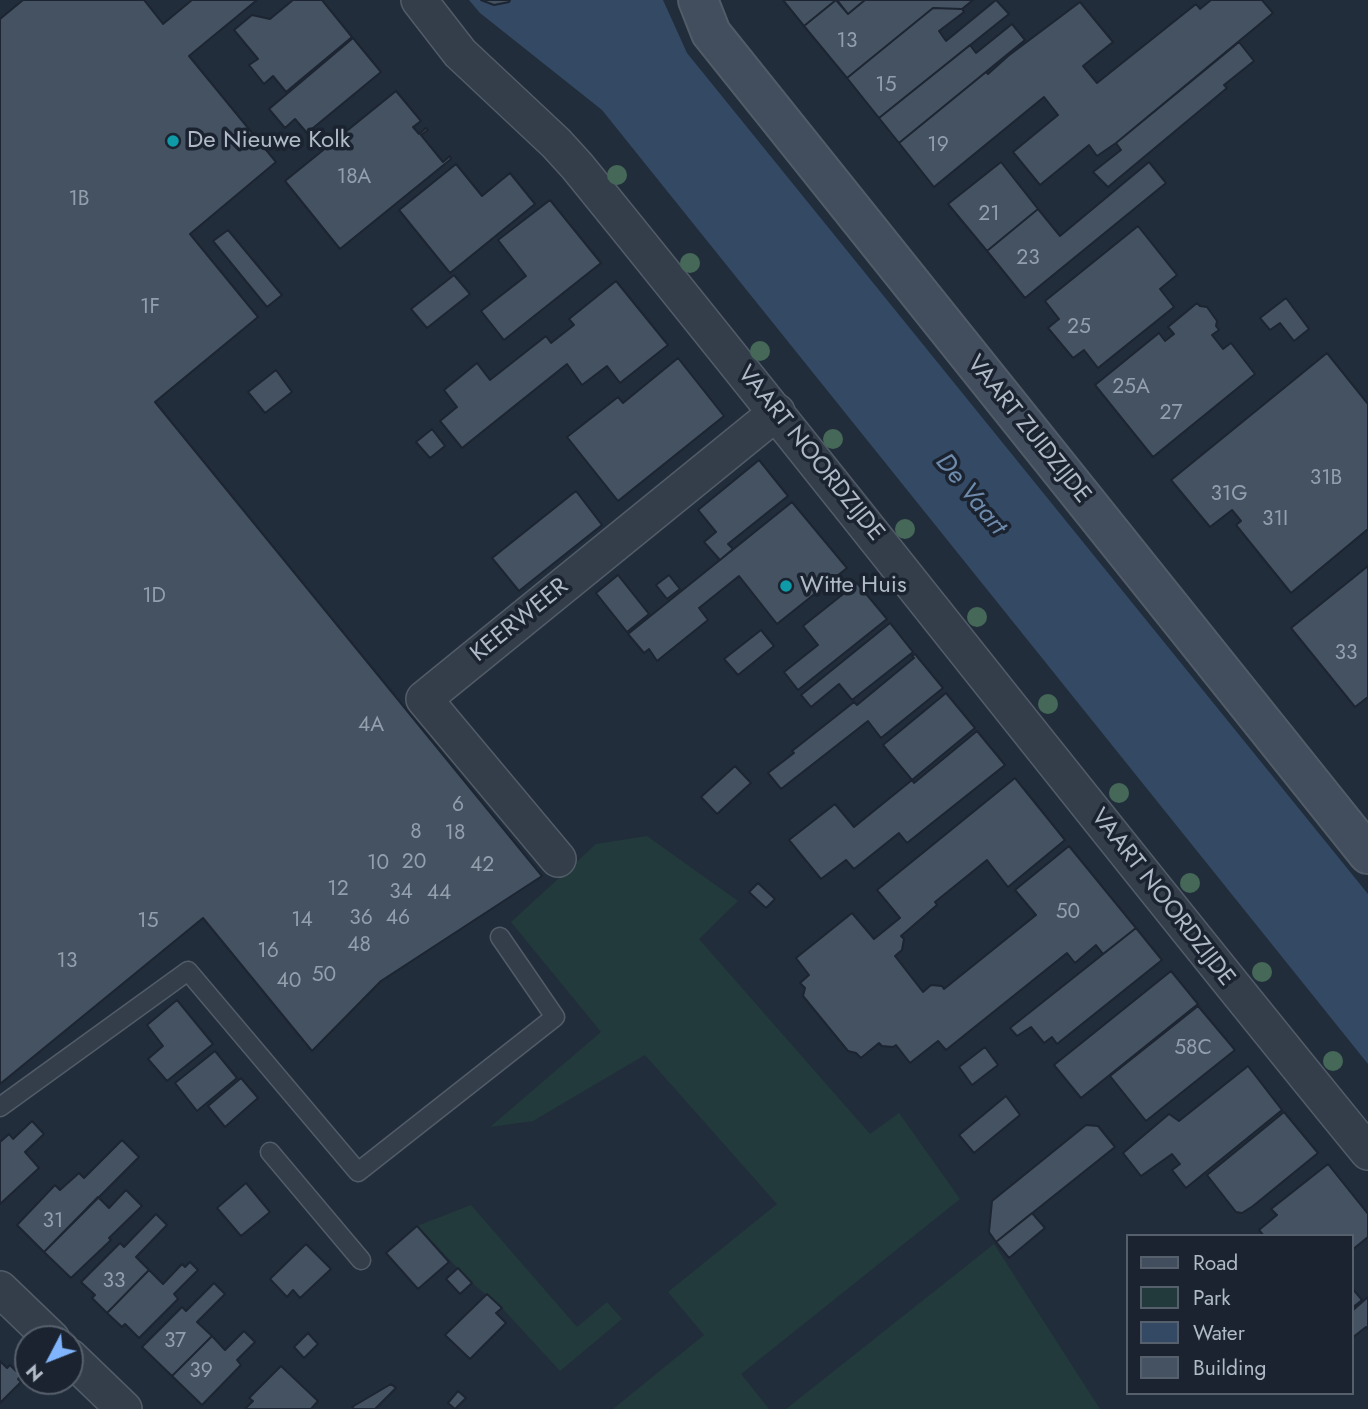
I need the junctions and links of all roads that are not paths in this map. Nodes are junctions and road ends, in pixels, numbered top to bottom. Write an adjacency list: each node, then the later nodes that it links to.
1 (419, 0): 3 (street, VAART NOORDZIJDE)
2 (698, 0): 4 (main road, VAART ZUIDZIJDE)
3 (777, 412): 5 (street, KEERWEER); 9 (street, VAART NOORDZIJDE)
4 (1368, 854)
5 (558, 859)
6 (500, 937): 7 (lane)
7 (0, 1107)
8 (270, 1152): 10 (lane)
9 (1368, 1152)
10 (361, 1260)
11 (0, 1289): 12 (street)
12 (37, 1325)
13 (84, 1370): 14 (street)
14 (124, 1409)

